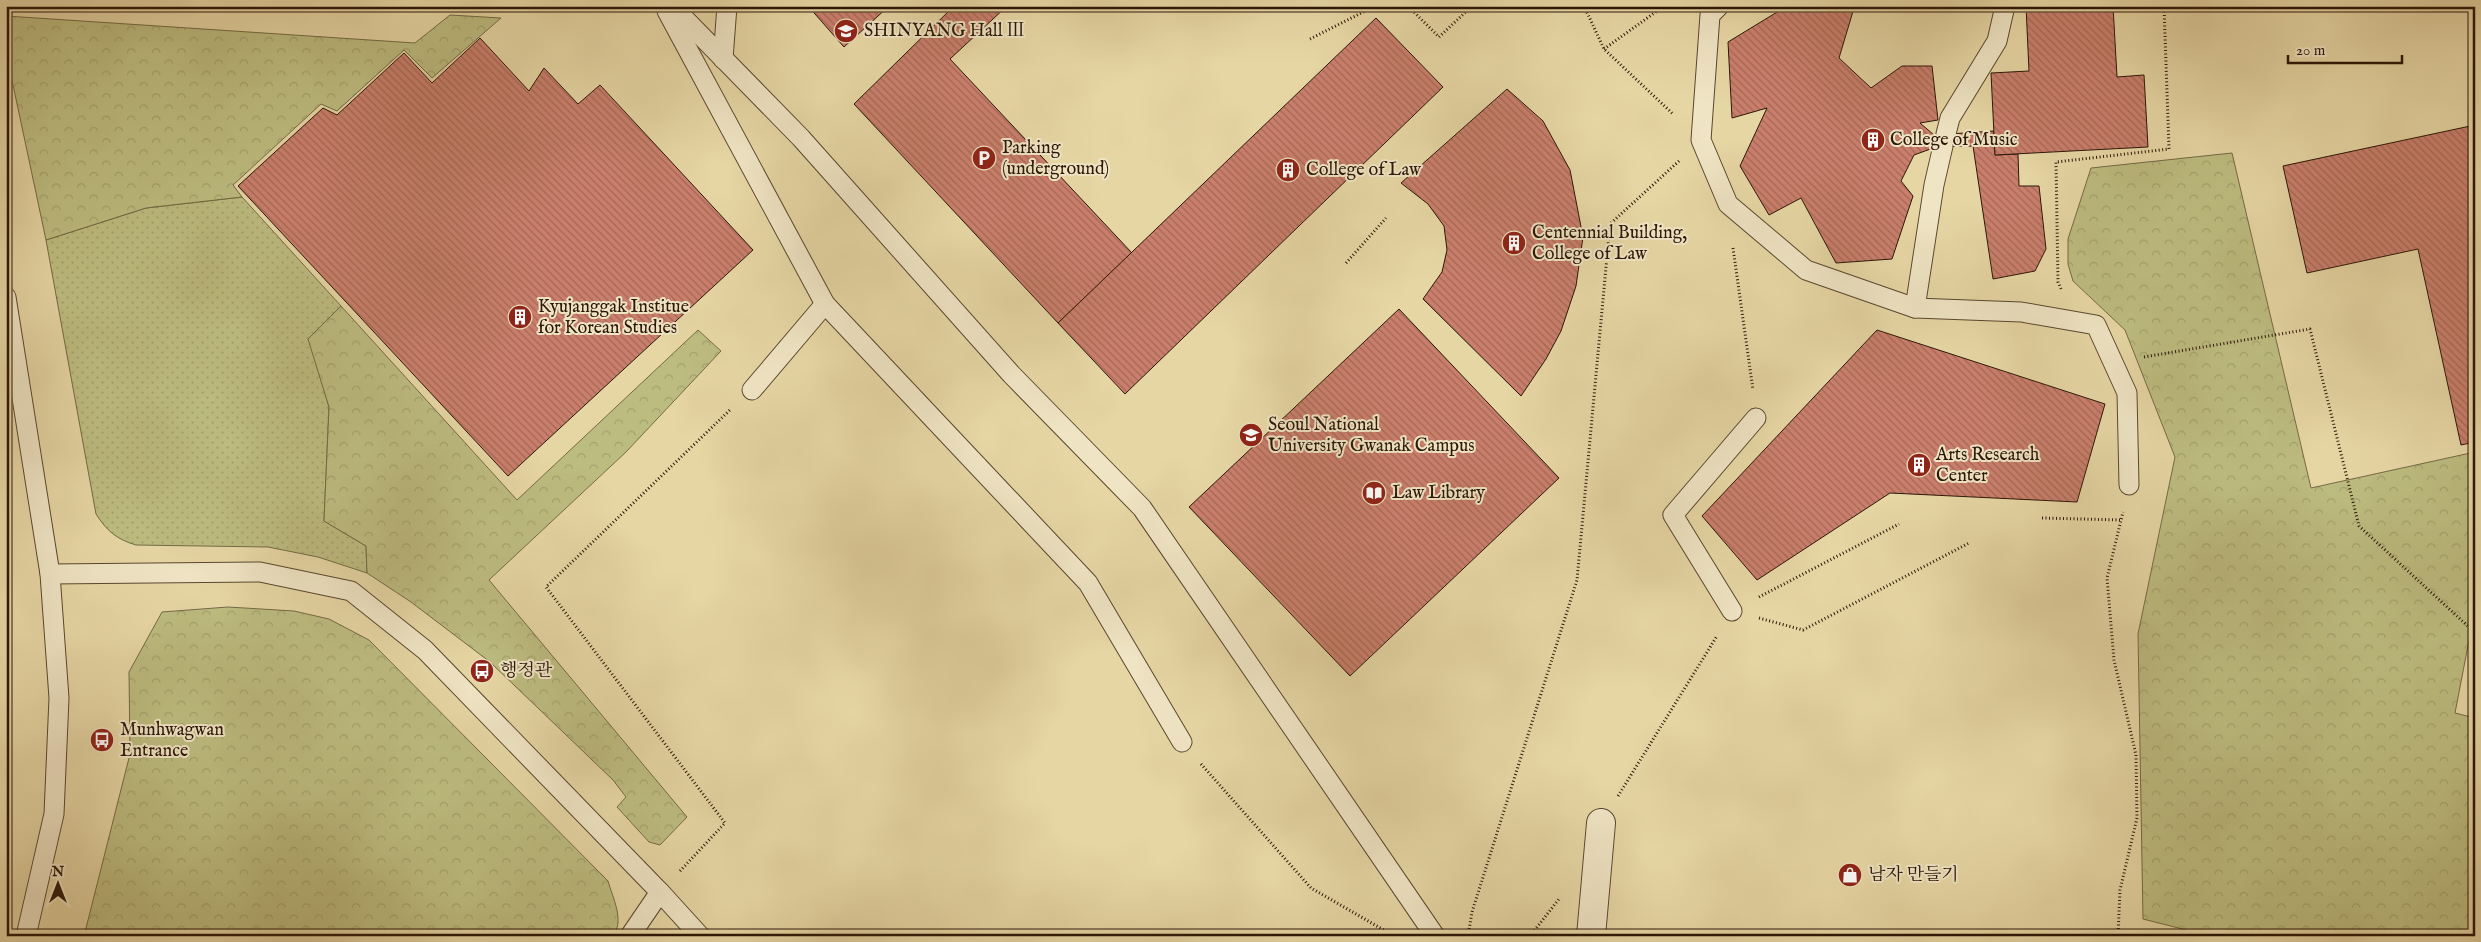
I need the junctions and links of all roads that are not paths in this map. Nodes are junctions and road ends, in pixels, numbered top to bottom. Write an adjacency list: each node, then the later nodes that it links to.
1 (665, 6): 8 (lane)
2 (672, 6): 6 (lane)
3 (727, 6): 6 (lane)
4 (1719, 6): 9 (lane)
5 (2005, 6): 9 (lane)
6 (724, 59): 21 (lane)
7 (6, 297): 13 (lane)
8 (825, 304): 10 (lane); 15 (lane)
9 (1915, 308): 12 (lane)
10 (752, 390)
11 (1756, 418): 14 (lane)
12 (2130, 485)
13 (50, 574): 17 (lane); 18 (lane)
14 (1732, 611)
15 (1182, 742)
16 (1601, 823): 22 (street)
17 (660, 892): 19 (lane); 20 (lane)
18 (26, 936)
19 (630, 936)
20 (700, 936)
21 (1435, 936)
22 (1592, 936)

